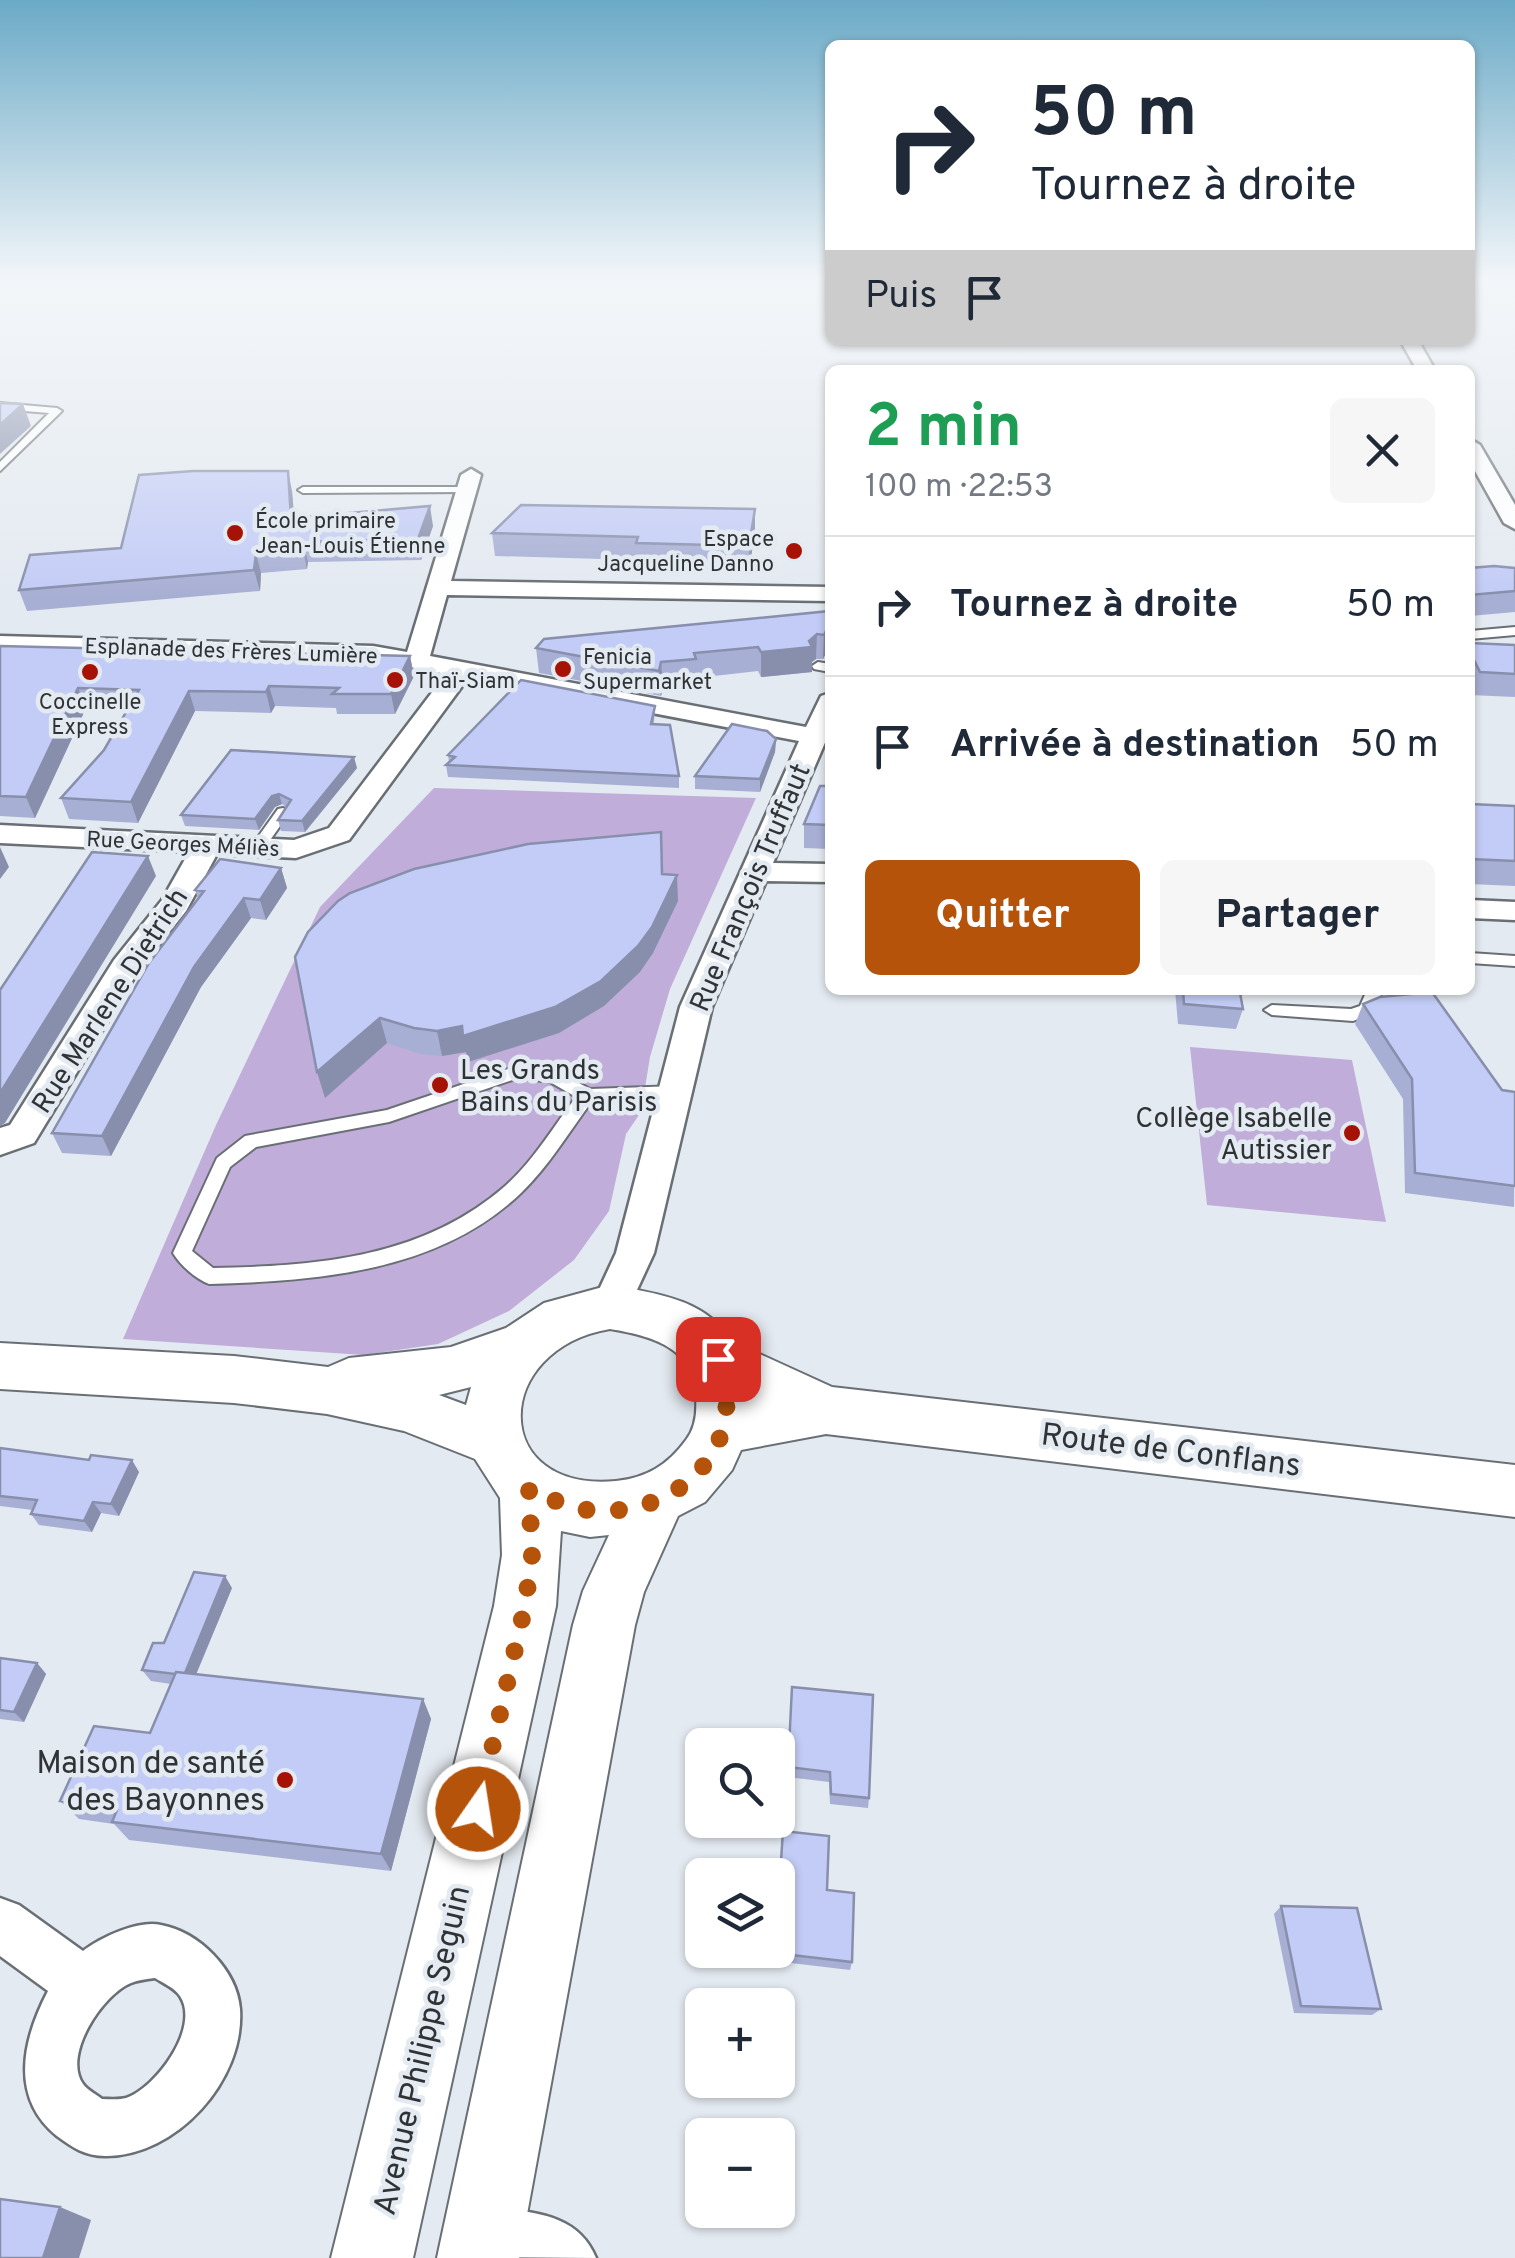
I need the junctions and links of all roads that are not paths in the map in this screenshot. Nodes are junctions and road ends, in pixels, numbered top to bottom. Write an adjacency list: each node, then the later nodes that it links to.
1 (0, 406): 3 (lane)
2 (1475, 455): 6 (street)
3 (0, 468)
4 (469, 482): 5 (lane); 7 (street)
5 (303, 490)
6 (1515, 523)
7 (435, 588): 8 (street); 12 (street)
8 (825, 594)
9 (1515, 631): 10 (lane)
10 (1475, 635)
11 (0, 643): 12 (street, Esplanade des Frères Lumière)
12 (417, 660): 13 (street, Esplanade des Frères Lumière)
13 (461, 670): 15 (street, Esplanade des Frères Lumière); 19 (street, Rue Georges Méliès)
14 (825, 710): 15 (street, Rue François Truffaut)
15 (812, 736): 20 (street, Rue François Truffaut)
16 (283, 812): 19 (lane)
17 (0, 834): 18 (street, Rue Georges Méliès)
18 (207, 846): 19 (street, Rue Georges Méliès); 30 (street, Rue Marlene Dietrich)
19 (258, 848)
20 (754, 872): 21 (street); 28 (street, Rue François Truffaut)
21 (825, 873)
22 (1475, 908): 23 (street)
23 (1515, 911)
24 (1475, 958): 25 (lane)
25 (1515, 960)
26 (1374, 995): 27 (lane)
27 (1272, 1010)
28 (677, 1092): 29 (lane); 31 (street, Rue François Truffaut)
29 (587, 1095): 29 (lane)
30 (0, 1142)
31 (632, 1309): 32 (main road); 33 (main road)
32 (523, 1344): 35 (main road); 38 (main road)
33 (718, 1359): 36 (main road, Route de Conflans); 37 (main road)
34 (0, 1366): 35 (main road)
35 (270, 1384): 38 (main road)
36 (826, 1410): 37 (main road, Route de Conflans); 39 (main road, Route de Conflans)
37 (725, 1428): 40 (main road)
38 (512, 1465): 40 (main road); 44 (main road, Avenue Philippe Seguin)
39 (1515, 1491)
40 (656, 1500): 43 (main road)
41 (0, 1924): 42 (street)
42 (85, 1985)
43 (480, 2247): 45 (street)
44 (372, 2258)
45 (566, 2258)

